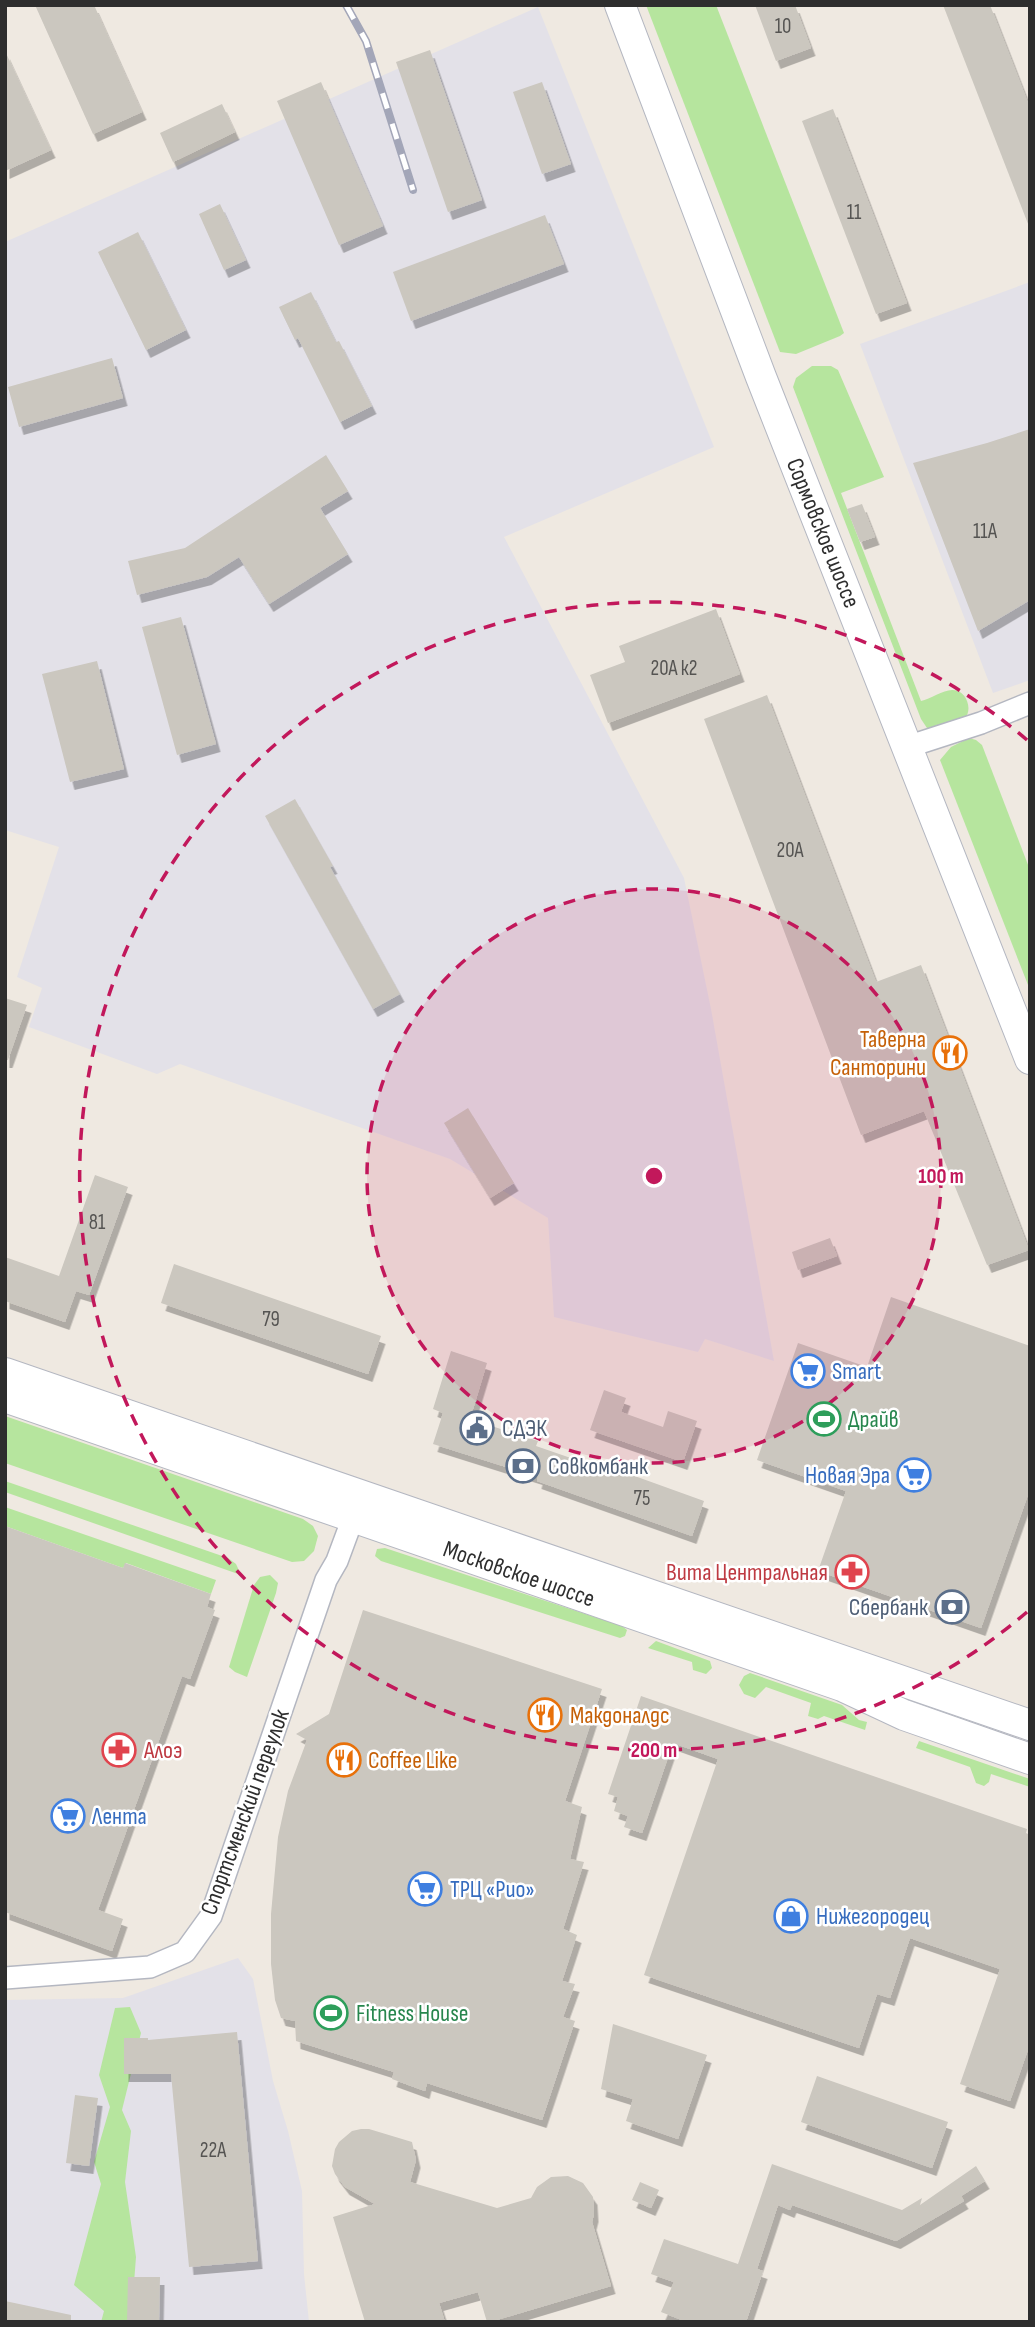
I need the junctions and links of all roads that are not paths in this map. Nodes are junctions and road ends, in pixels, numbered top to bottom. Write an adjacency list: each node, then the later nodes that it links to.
1 (620, 5): 3 (main road, Сормовское шоссе)
2 (1030, 703): 3 (street)
3 (907, 747): 4 (main road, Сормовское шоссе)
4 (1030, 1059)
5 (5, 1373): 7 (main road, Московское шоссе)
6 (5, 1397): 7 (main road, Московское шоссе)
7 (357, 1506): 8 (main road, Московское шоссе); 9 (main road, Московское шоссе); 10 (street, Спортсменский переулок)
8 (1030, 1726)
9 (1030, 1759)
10 (5, 1978)

